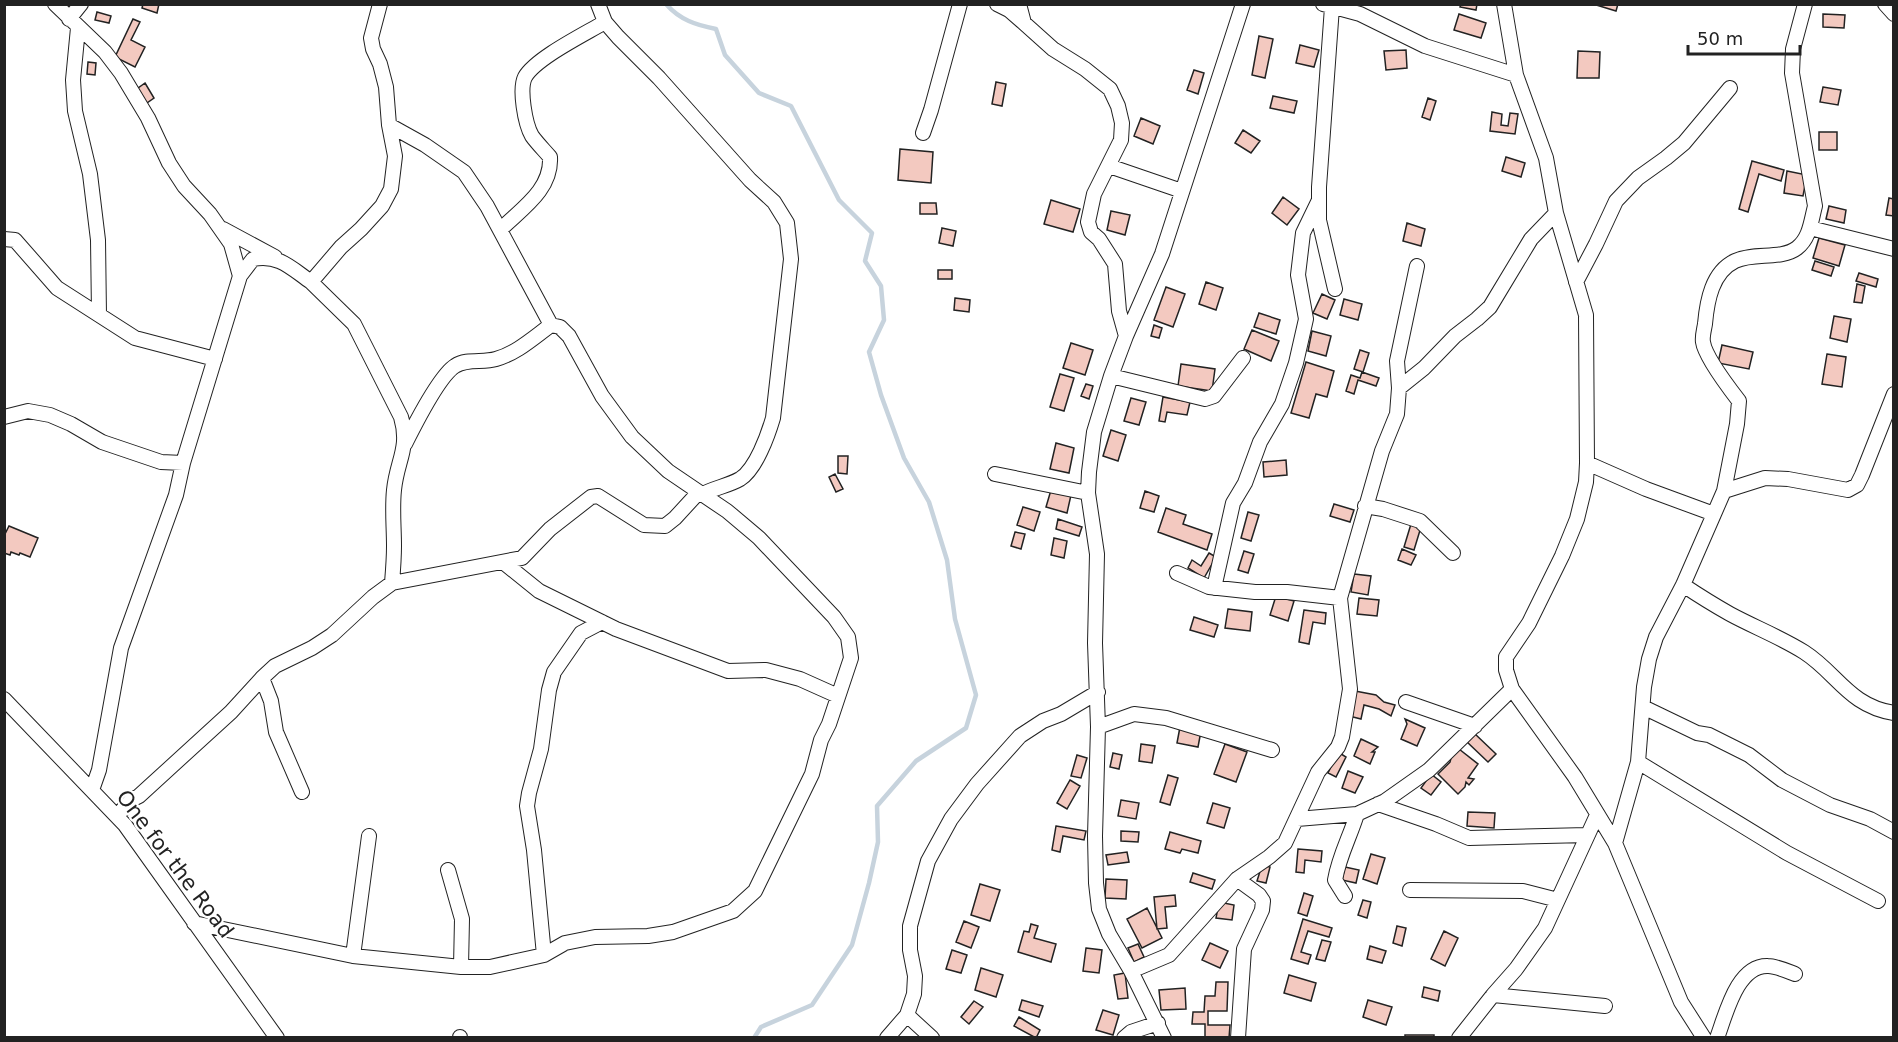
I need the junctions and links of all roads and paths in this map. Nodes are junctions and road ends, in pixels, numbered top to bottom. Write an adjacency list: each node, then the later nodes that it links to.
1 (55, 4): 16 (street)
2 (81, 4): 16 (street)
3 (380, 4): 19 (street)
4 (598, 4): 14 (street)
5 (960, 4): 20 (street)
6 (997, 4): 15 (street)
7 (1019, 4): 15 (street)
8 (1243, 4): 22 (street)
9 (1504, 4): 17 (street)
10 (1805, 4): 26 (street)
11 (1885, 4): 13 (street)
12 (1327, 6): 17 (street); 23 (street)
13 (1893, 14)
14 (605, 22): 27 (street); 51 (street)
15 (1024, 23): 21 (street)
16 (74, 24): 25 (street); 36 (street)
17 (1516, 75): 24 (street)
18 (1730, 88): 34 (street)
19 (389, 124): 27 (street); 33 (street)
20 (923, 133)
21 (1109, 166): 22 (street); 38 (street)
22 (1182, 191): 38 (street)
23 (1319, 200): 35 (street); 59 (street)
24 (1556, 213): 34 (street); 42 (street)
25 (219, 227): 30 (street); 32 (street)
26 (1810, 228): 29 (street); 49 (street)
27 (500, 230): 37 (street)
28 (4, 239): 36 (street)
29 (1893, 249)
30 (280, 260): 32 (street); 33 (street)
31 (1417, 266): 42 (street)
32 (240, 276): 40 (street)
33 (311, 282): 45 (street)
34 (1576, 282): 47 (street)
35 (1335, 289)
36 (99, 314): 40 (street)
37 (551, 325): 45 (street); 51 (street)
38 (1126, 336): 41 (street)
39 (1243, 358): 41 (street)
40 (215, 359): 46 (street)
41 (1111, 376): 50 (street)
42 (1400, 388): 52 (street)
43 (1893, 394): 49 (street)
44 (4, 417): 46 (street)
45 (405, 444): 57 (street)
46 (183, 463): 74 (street)
47 (1587, 463): 53 (street); 63 (street)
48 (995, 474): 50 (street)
49 (1724, 491): 53 (street)
50 (1088, 493): 64 (street)
51 (699, 494): 55 (street); 65 (street)
52 (1365, 506): 54 (street); 60 (street)
53 (1714, 514): 58 (street)
54 (1453, 553)
55 (502, 562): 57 (street); 61 (street)
56 (1176, 573): 59 (street)
57 (392, 583): 62 (street)
58 (1683, 585): 68 (street); 69 (street)
59 (1214, 588): 60 (street)
60 (1340, 598): 80 (street)
61 (602, 622): 65 (street); 92 (street)
62 (262, 678): 75 (street); 78 (street)
63 (1512, 689): 70 (street); 79 (street)
64 (1098, 692): 71 (street); 99 (street)
65 (838, 696): 92 (street)
66 (4, 699): 74 (street, One for the Road)
67 (1406, 702): 70 (street)
68 (1643, 707): 73 (street); 81 (street)
69 (1893, 713)
70 (1474, 726): 76 (street)
71 (1098, 727): 72 (street); 95 (street)
72 (1272, 750)
73 (1638, 762): 84 (street); 90 (street)
74 (92, 790): 78 (street, One for the Road)
75 (302, 792)
76 (1378, 804): 77 (street); 82 (street)
77 (1357, 814): 80 (street); 88 (street)
78 (117, 816): 91 (street, One for the Road)
79 (1598, 816): 82 (street); 84 (street)
80 (1297, 819): 86 (street)
81 (1893, 832)
82 (1587, 835): 89 (street)
83 (369, 836): 93 (street)
84 (1615, 843): 108 (street)
85 (448, 870): 94 (street)
86 (1237, 879): 95 (street); 106 (street)
87 (1410, 890): 89 (street)
88 (1345, 896)
89 (1558, 900): 97 (street)
90 (1878, 901)
91 (194, 923): 93 (street); 101 (street, One for the Road)
92 (544, 955): 94 (street)
93 (353, 956): 94 (street)
94 (461, 967)
95 (1131, 971): 100 (street)
96 (1795, 974): 109 (street)
97 (1493, 995): 98 (street); 107 (street)
98 (1605, 1006)
99 (907, 1015): 102 (street); 103 (street)
100 (1158, 1023): 104 (street); 105 (street)
101 (277, 1038)
102 (887, 1038)
103 (932, 1038)
104 (1124, 1038)
105 (1164, 1038)
106 (1238, 1038)
107 (1459, 1038)
108 (1704, 1038)
109 (1717, 1038)

